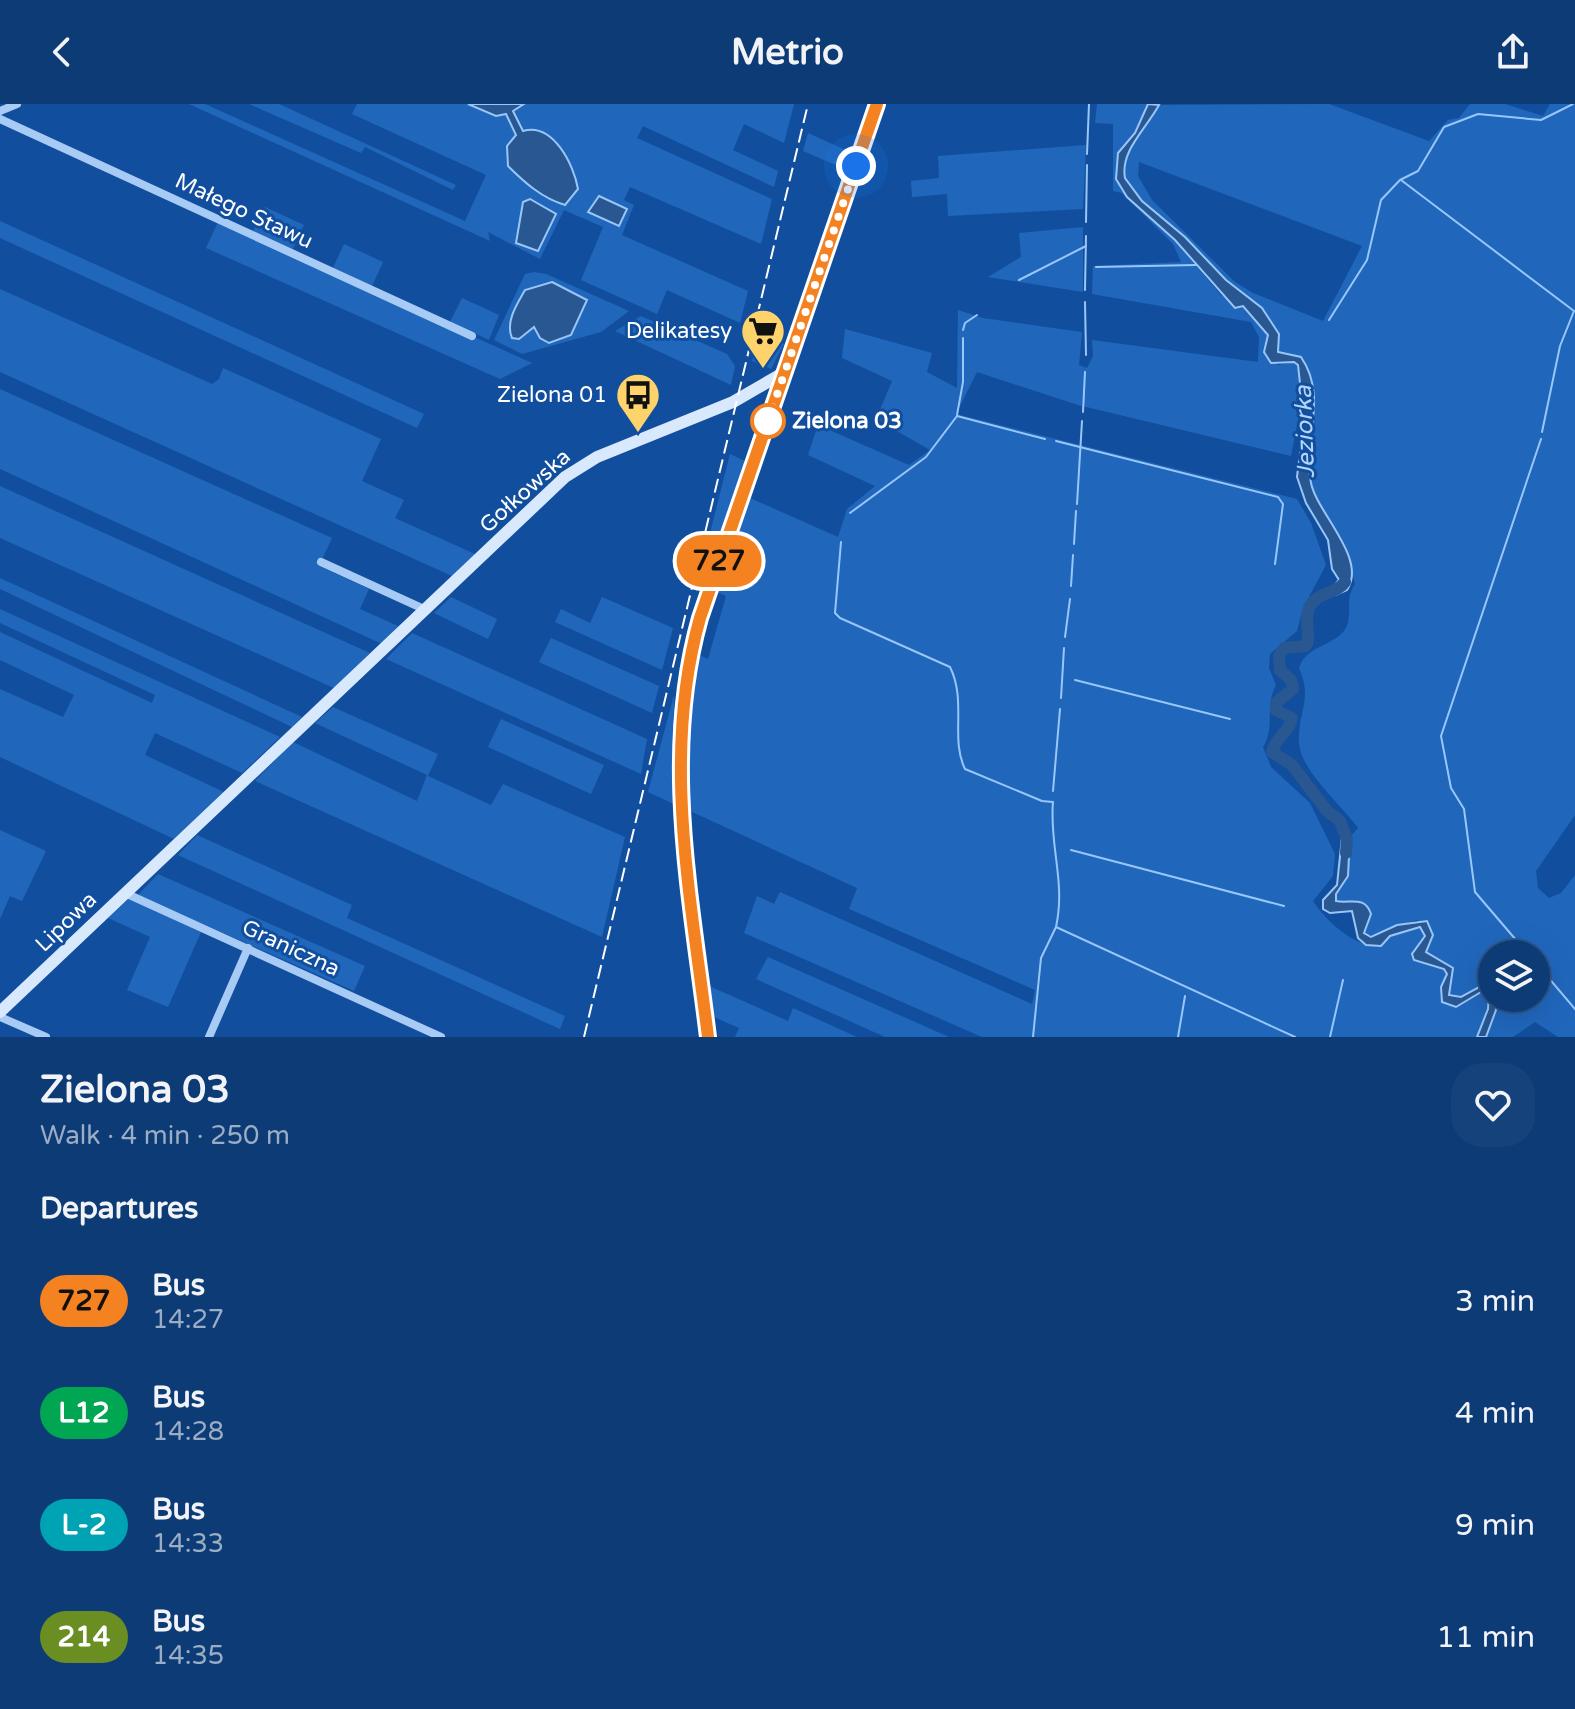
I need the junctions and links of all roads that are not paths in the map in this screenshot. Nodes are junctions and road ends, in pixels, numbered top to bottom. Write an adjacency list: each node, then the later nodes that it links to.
1 (17, 104): 3 (street)
2 (877, 104): 6 (street)
3 (0, 111)
4 (0, 119): 5 (street, Małego Stawu)
5 (472, 336)
6 (785, 372): 8 (street, Gołkowska); 15 (street)
7 (321, 562): 8 (street)
8 (426, 610): 9 (street, Gołkowska)
9 (125, 893): 10 (street, Graniczna); 11 (street, Lipowa)
10 (248, 948): 13 (street); 14 (street, Graniczna)
11 (0, 1015): 12 (street)
12 (46, 1037)
13 (209, 1037)
14 (441, 1037)
15 (708, 1037)

